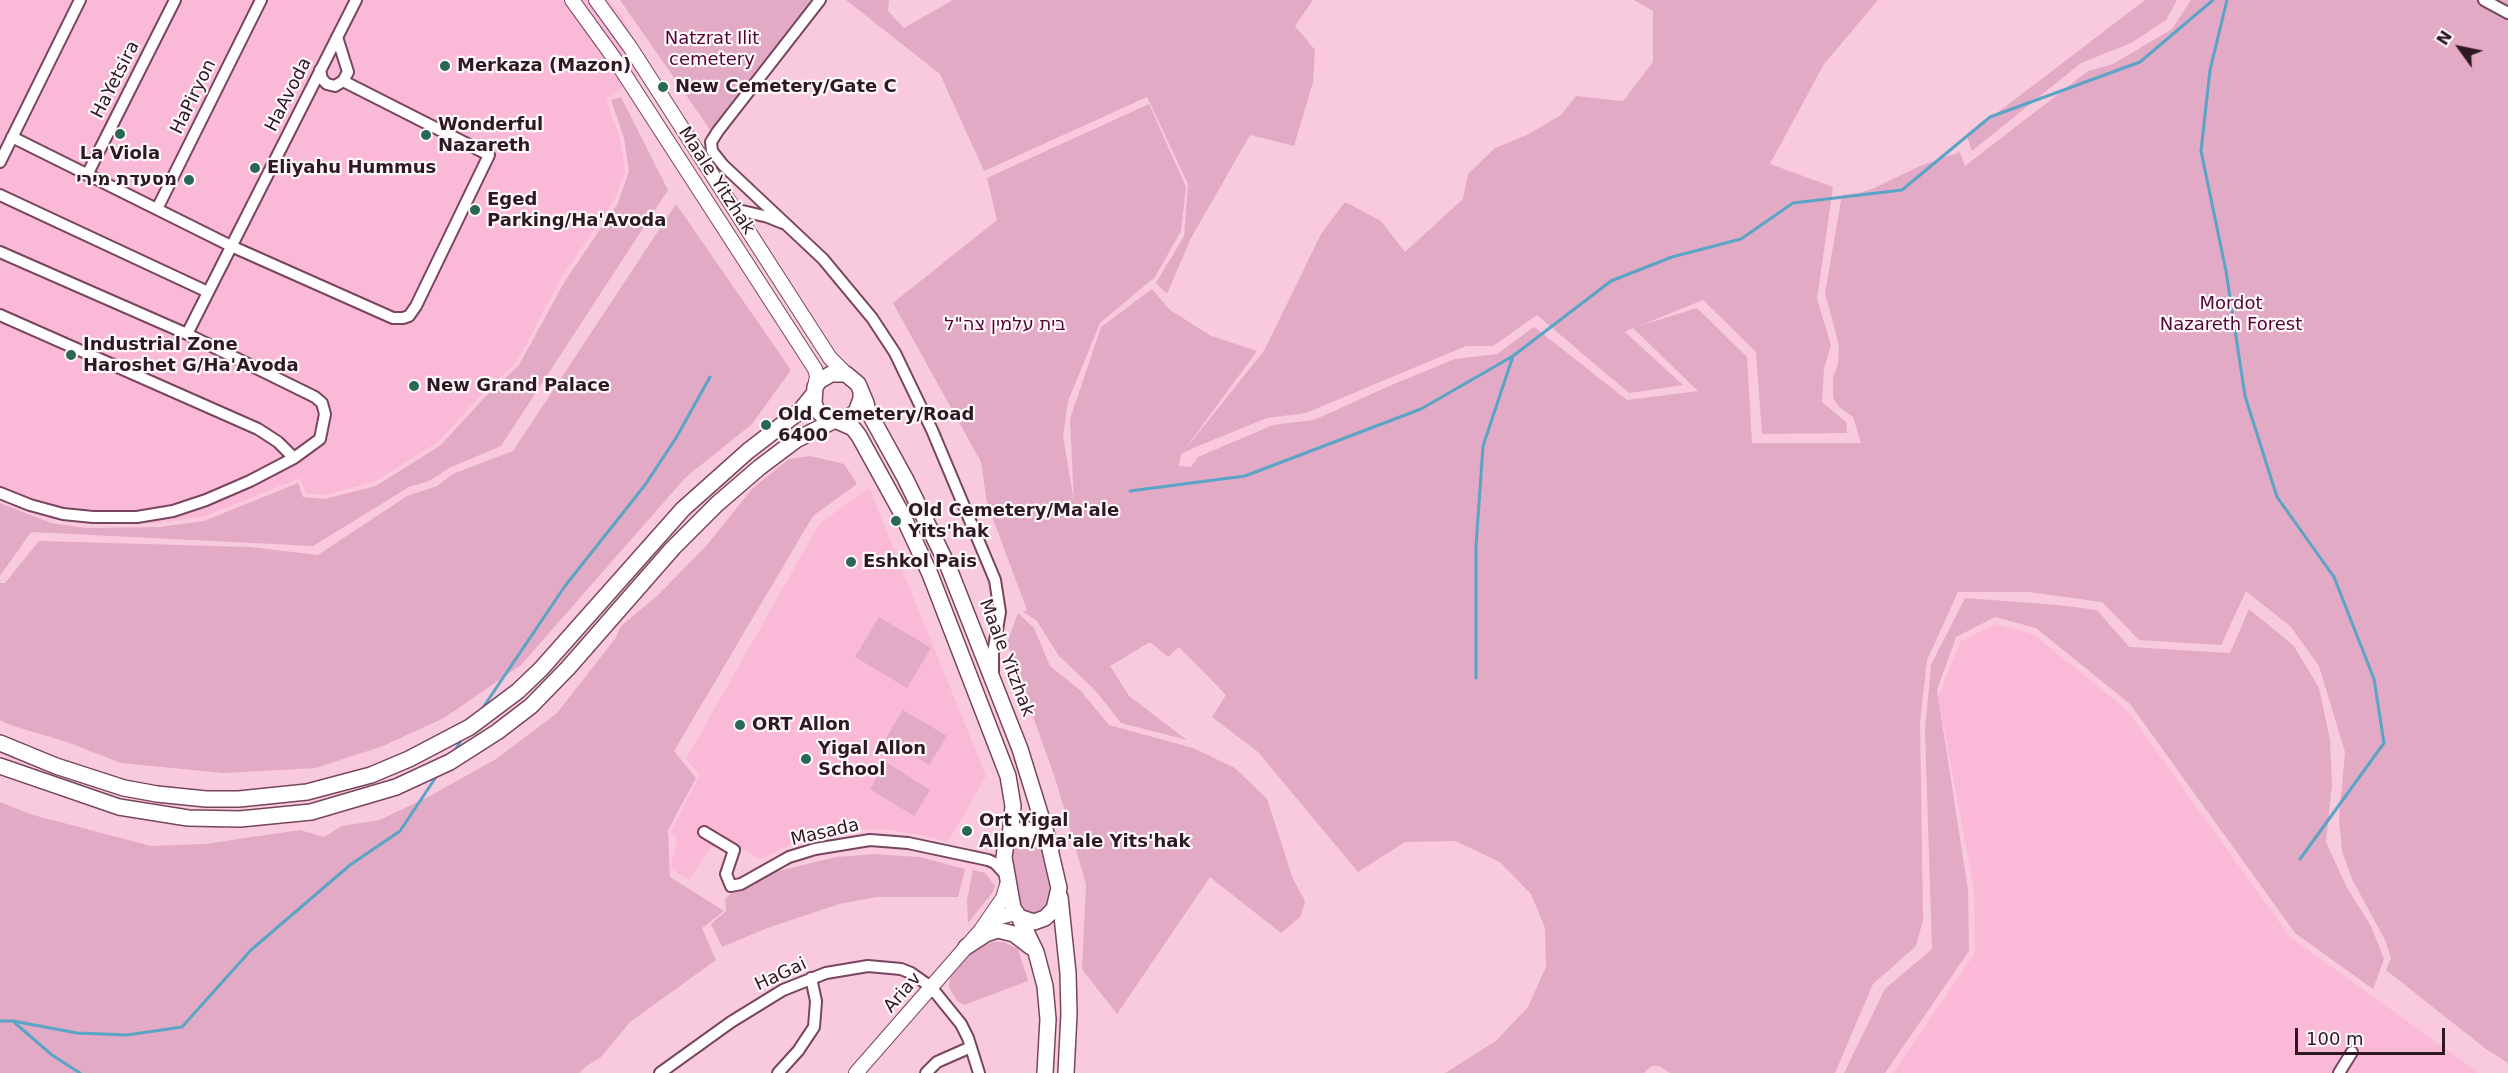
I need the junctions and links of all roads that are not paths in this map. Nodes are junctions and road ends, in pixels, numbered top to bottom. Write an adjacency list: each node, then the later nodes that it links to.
1 (80, 0): 15 (street)
2 (175, 0): 17 (street, HaYetsira)
3 (261, 0): 19 (street, HaPiryon)
4 (356, 0): 11 (street, HaAvoda)
5 (572, 0): 28 (street, Maale Yitzhak)
6 (596, 0): 12 (street, Maale Yitzhak)
7 (607, 0): 12 (street)
8 (820, 0): 21 (street)
9 (2484, 0): 10 (street)
10 (2508, 13)
11 (337, 37): 13 (street, HaAvoda); 14 (street)
12 (640, 62): 20 (street, Maale Yitzhak)
13 (320, 70): 14 (street); 22 (street, HaAvoda)
14 (343, 81): 22 (street)
15 (12, 137): 16 (street); 17 (street)
16 (0, 162)
17 (87, 175): 19 (street)
18 (0, 195): 24 (street)
19 (157, 209): 22 (street)
20 (734, 209): 21 (street); 27 (street, Maale Yitzhak)
21 (791, 227): 33 (street)
22 (231, 246): 24 (street, HaAvoda)
23 (0, 252): 26 (street)
24 (208, 292): 26 (street, HaAvoda)
25 (0, 315): 31 (street)
26 (187, 334): 31 (street)
27 (846, 374): 28 (main road); 29 (main road)
28 (814, 391): 30 (main road); 34 (main road)
29 (861, 391): 30 (main road); 33 (main road, Maale Yitzhak)
30 (835, 421): 35 (main road); 37 (main road)
31 (294, 458): 32 (street)
32 (0, 493)
33 (993, 679): 38 (main road, Maale Yitzhak)
34 (0, 742)
35 (0, 766)
36 (704, 832): 39 (street, Masada)
37 (1008, 840): 38 (main road); 39 (street, Masada); 40 (main road)
38 (1051, 849): 41 (main road, Maale Yitzhak)
39 (971, 855): 40 (street, Masada)
40 (1006, 880): 42 (main road); 43 (street)
41 (1059, 888): 42 (main road); 55 (main road)
42 (1017, 915): 43 (street); 44 (main road)
43 (971, 942): 44 (main road); 46 (street, Ariav)
44 (1036, 952): 54 (main road)
45 (811, 978): 46 (street, HaGai); 49 (street, HaGai); 50 (street)
46 (931, 987): 47 (street, HaGai); 51 (street, Ariav)
47 (971, 1047): 52 (street); 53 (street, HaGai)
48 (2352, 1052): 56 (street)
49 (660, 1073)
50 (778, 1073)
51 (856, 1073)
52 (926, 1073)
53 (979, 1073)
54 (1045, 1073)
55 (1066, 1073)
56 (2339, 1073)

